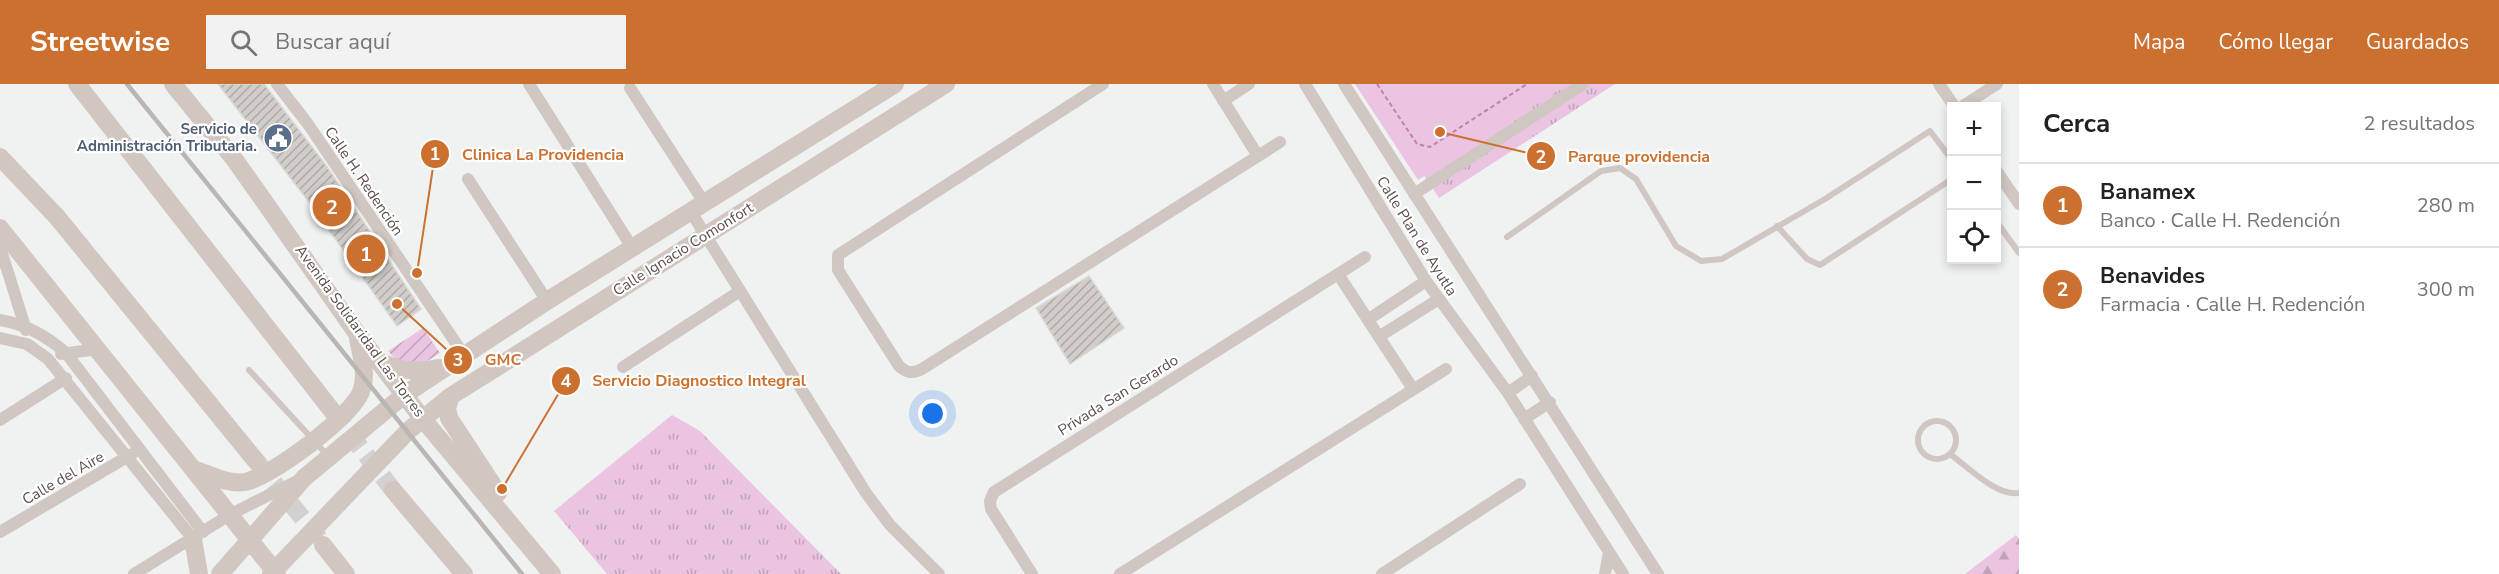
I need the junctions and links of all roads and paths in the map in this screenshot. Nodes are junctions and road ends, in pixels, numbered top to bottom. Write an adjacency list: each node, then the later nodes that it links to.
1 (77, 84): 68 (main road)
2 (173, 84): 48 (main road, Avenida Solidaridad Las Torres)
3 (277, 84): 54 (street, Calle H. Redención)
4 (529, 84): 37 (street)
5 (895, 84): 30 (main road, Calle Ignacio Comonfort)
6 (946, 84): 34 (main road, Calle Ignacio Comonfort)
7 (1103, 84): 22 (street)
8 (1213, 84): 18 (street)
9 (1249, 84): 18 (street)
10 (1344, 84): 28 (street, Calle Plan de Ayutla)
11 (1377, 84): 12 (path)
12 (1527, 84)
13 (1583, 84): 28 (street)
14 (1939, 84): 19 (street)
15 (1997, 84): 20 (street)
16 (1311, 86): 41 (street, Calle Plan de Ayutla)
17 (630, 88): 30 (street)
18 (1223, 101): 22 (street)
19 (1950, 102)
20 (1969, 102)
21 (1280, 142): 22 (street)
22 (1258, 156)
23 (1949, 156): 31 (lane)
24 (0, 157): 77 (main road)
25 (2001, 177): 29 (street)
26 (468, 179): 44 (street)
27 (1947, 182): 31 (lane)
28 (1414, 194): 61 (street, Calle Plan de Ayutla)
29 (2019, 204)
30 (698, 208): 34 (street); 37 (main road, Calle Ignacio Comonfort)
31 (1777, 226): 35 (lane)
32 (0, 228): 52 (main road)
33 (2001, 228): 38 (lane)
34 (705, 234): 42 (street); 66 (main road, Calle Ignacio Comonfort)
35 (1508, 237)
36 (0, 247): 47 (street)
37 (633, 249): 44 (main road, Calle Ignacio Comonfort)
38 (2019, 253)
39 (1365, 257): 40 (street, Privada San Gerardo)
40 (1338, 274): 45 (street); 98 (street, Privada San Gerardo)
41 (1426, 281): 43 (street, Calle Plan de Ayutla); 45 (street)
42 (740, 291): 58 (street); 97 (street)
43 (1439, 299): 49 (street); 64 (street, Calle Plan de Ayutla)
44 (548, 301): 54 (main road, Calle Ignacio Comonfort)
45 (1369, 319): 49 (street)
46 (0, 320): 47 (street)
47 (26, 325): 51 (street); 53 (street)
48 (356, 332): 56 (main road, Avenida Solidaridad Las Torres); 72 (main road)
49 (1380, 336): 63 (street)
50 (0, 338): 51 (street)
51 (27, 344): 55 (street)
52 (98, 350): 53 (street); 78 (main road)
53 (66, 353): 55 (street); 73 (street)
54 (464, 355): 57 (main road, Calle Ignacio Comonfort)
55 (45, 356): 62 (street)
56 (379, 362): 57 (main road); 65 (main road, Avenida Solidaridad Las Torres)
57 (446, 366): 65 (main road, Calle Ignacio Comonfort)
58 (623, 367)
59 (1446, 369): 63 (street)
60 (249, 370): 72 (lane)
61 (1532, 376): 64 (street); 67 (street, Calle Plan de Ayutla)
62 (66, 378): 71 (street); 76 (street)
63 (1413, 389): 99 (street)
64 (1508, 393): 70 (street, Calle Plan de Ayutla)
65 (404, 395): 69 (main road, Avenida Solidaridad Las Torres); 75 (main road, Calle Ignacio Comonfort)
66 (451, 396): 69 (main road, Calle Ignacio Comonfort); 86 (main road)
67 (1550, 402): 70 (street); 103 (street, Calle Plan de Ayutla)
68 (333, 411)
69 (422, 418): 86 (main road, Avenida Solidaridad Las Torres); 90 (main road, Calle Ignacio Comonfort)
70 (1524, 418): 89 (street, Calle Plan de Ayutla)
71 (0, 420)
72 (314, 441): 75 (lane); 78 (main road)
73 (140, 448): 76 (street, Calle del Aire); 85 (street)
74 (1950, 454): 74 (lane); 82 (lane)
75 (329, 457): 79 (main road, Calle Ignacio Comonfort)
76 (128, 458): 84 (street, Calle del Aire); 85 (street)
77 (256, 461)
78 (195, 469): 83 (main road)
79 (304, 478): 83 (street); 87 (main road, Calle Ignacio Comonfort)
80 (1520, 484): 100 (street)
81 (393, 490): 95 (main road)
82 (2019, 493)
83 (231, 514): 85 (street); 87 (main road)
84 (0, 532)
85 (198, 536): 91 (street); 92 (main road)
86 (522, 537): 96 (main road, Avenida Solidaridad Las Torres)
87 (250, 540): 90 (main road); 93 (main road, Calle Ignacio Comonfort)
88 (323, 545): 94 (main road)
89 (1609, 552): 101 (street); 102 (street, Calle Plan de Ayutla)
90 (274, 573)
91 (134, 574)
92 (199, 574)
93 (220, 574)
94 (346, 574)
95 (464, 574)
96 (552, 574)
97 (939, 574)
98 (1032, 574)
99 (1120, 574)
100 (1382, 574)
101 (1605, 574)
102 (1623, 574)
103 (1658, 574)

